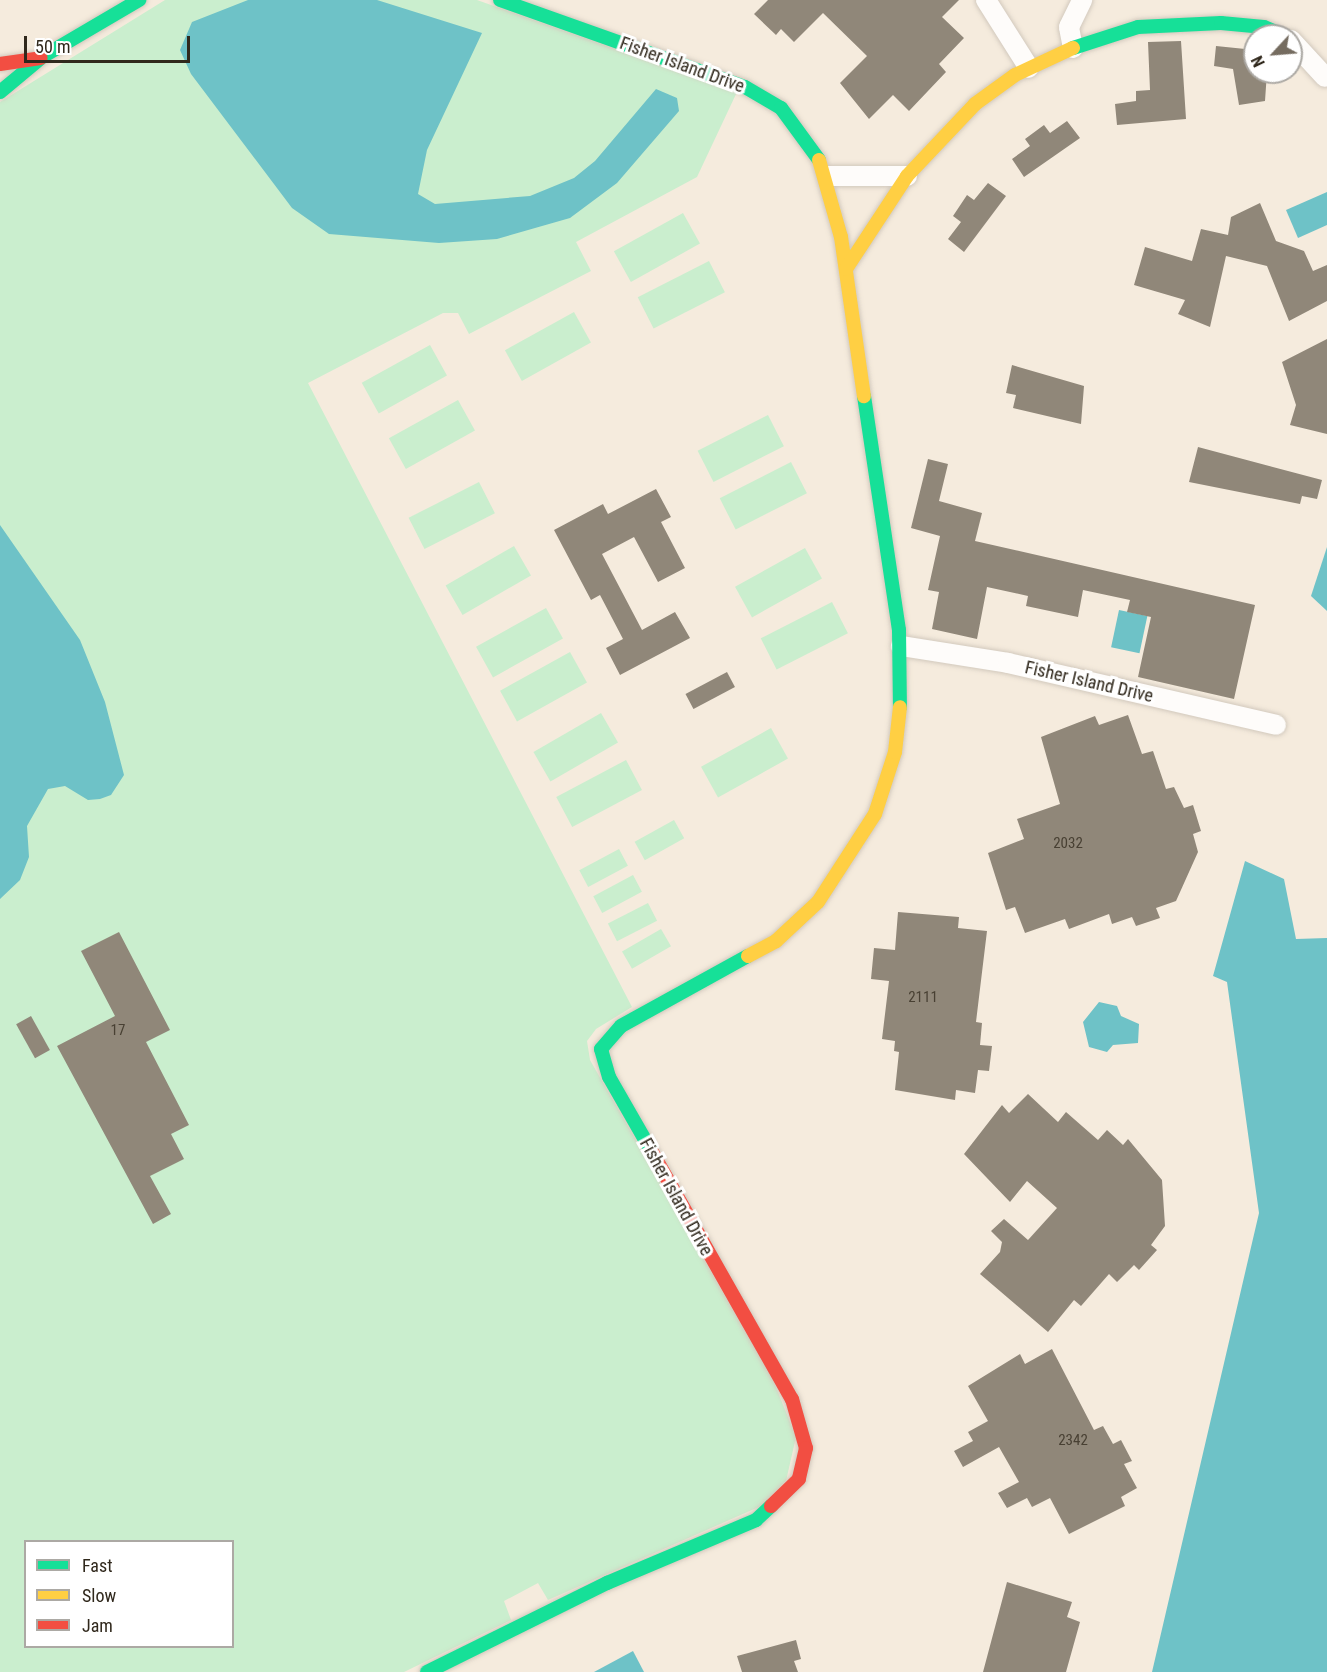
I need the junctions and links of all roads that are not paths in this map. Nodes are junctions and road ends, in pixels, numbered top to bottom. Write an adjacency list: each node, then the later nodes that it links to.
1 (139, 0): 8 (street)
2 (500, 0): 13 (street, Fisher Island Drive)
3 (986, 0): 10 (street)
4 (1083, 0): 6 (street)
5 (1243, 25): 6 (street)
6 (1073, 48): 10 (street)
7 (1303, 53): 11 (street)
8 (42, 57): 9 (street); 12 (street)
9 (0, 64)
10 (1029, 68): 14 (street)
11 (1325, 77)
12 (0, 92)
13 (828, 176): 14 (street); 15 (street, Fisher Island Drive)
14 (907, 176): 15 (street)
15 (846, 268): 16 (street, Fisher Island Drive)
16 (901, 646): 17 (street, Fisher Island Drive); 18 (street, Fisher Island Drive)
17 (1276, 725)
18 (456, 1661): 19 (street, Fisher Island Drive); 20 (street, Fisher Island Drive)
19 (427, 1672)
20 (441, 1672)

